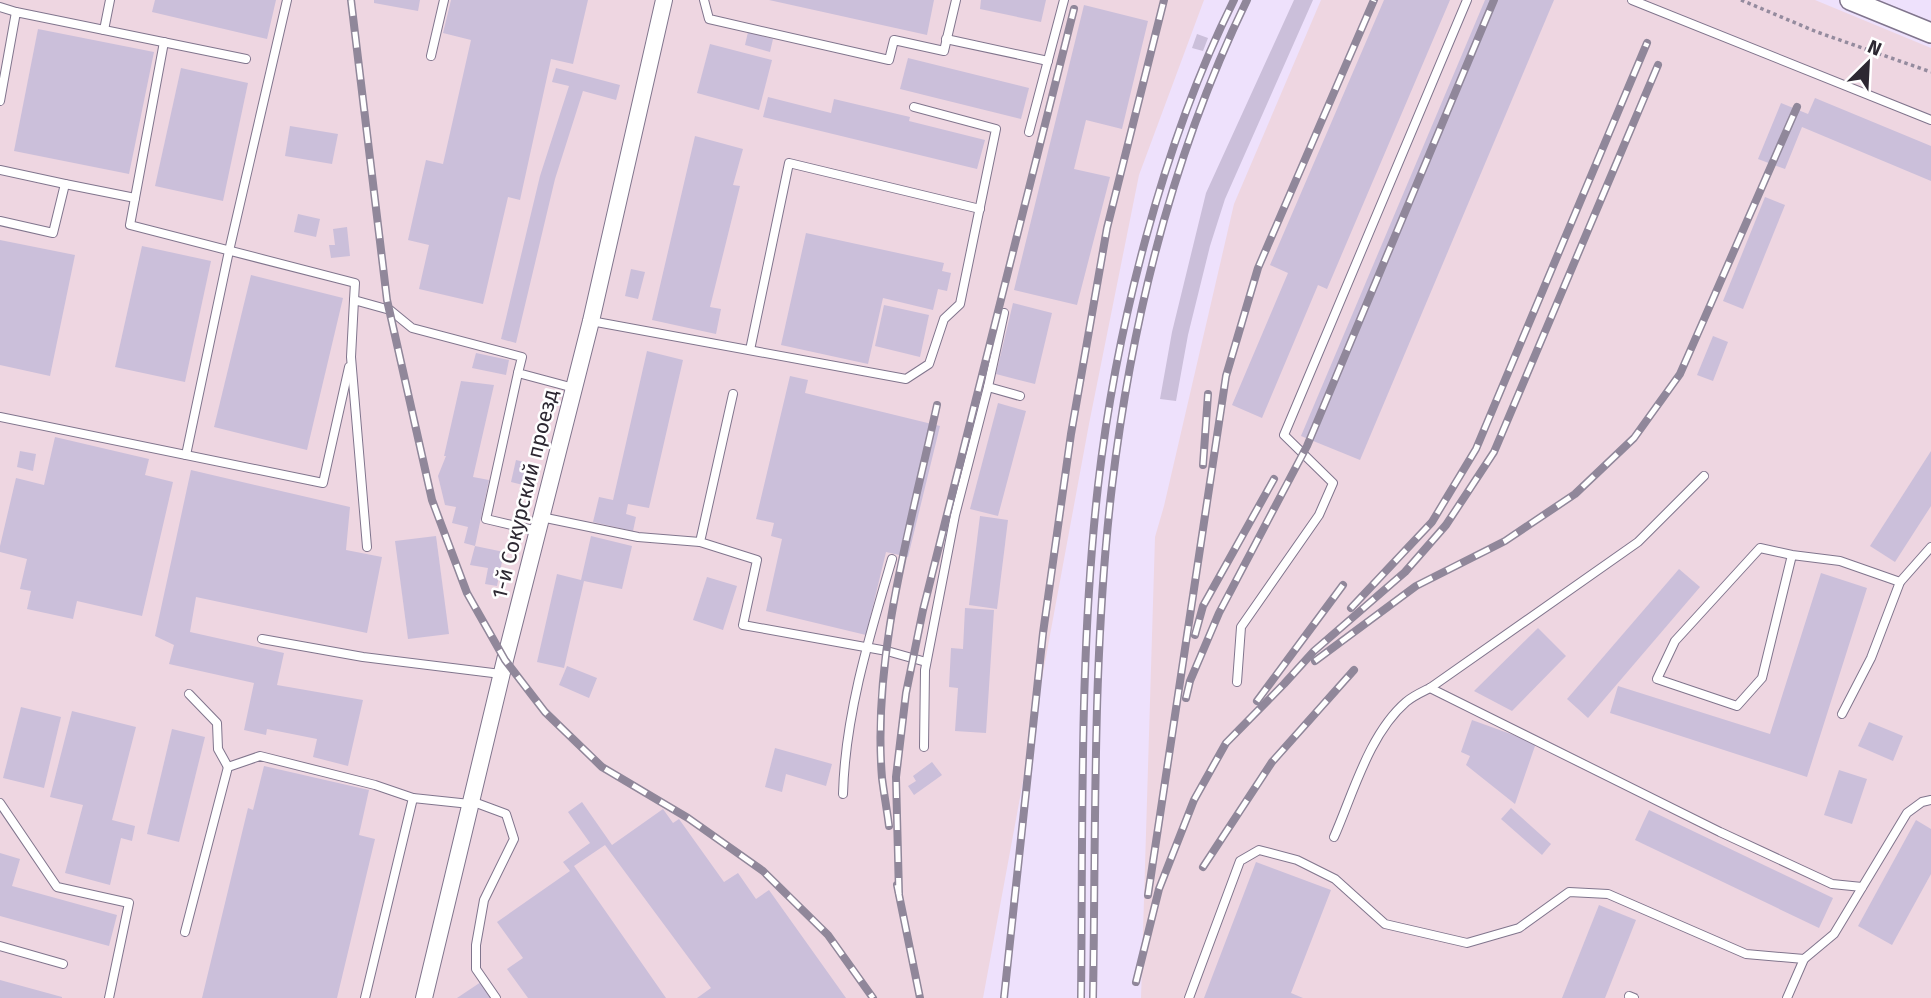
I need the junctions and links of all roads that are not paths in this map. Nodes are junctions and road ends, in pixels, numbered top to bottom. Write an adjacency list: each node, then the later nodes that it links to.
1 (110, 0): 13 (lane)
2 (287, 0): 29 (lane)
3 (444, 0): 17 (lane)
4 (664, 0): 32 (street, 1-й Сокурский проезд)
5 (704, 0): 15 (lane)
6 (956, 0): 15 (lane)
7 (1064, 0): 19 (lane)
8 (1467, 0): 54 (lane)
9 (1632, 0): 22 (lane)
10 (1850, 0): 14 (street)
11 (0, 7): 12 (lane)
12 (16, 12): 13 (lane); 20 (lane)
13 (104, 30): 16 (lane)
14 (1931, 33)
15 (946, 39): 19 (lane)
16 (164, 42): 18 (lane); 26 (lane)
17 (431, 56)
18 (246, 59)
19 (1048, 61): 23 (lane)
20 (0, 101)
21 (914, 107): 27 (lane)
22 (1931, 120)
23 (1029, 132)
24 (0, 170): 25 (lane)
25 (65, 184): 26 (lane); 28 (lane)
26 (135, 198): 29 (lane)
27 (980, 209): 33 (lane); 33 (lane)
28 (0, 221)
29 (229, 251): 30 (lane); 41 (lane)
30 (354, 300): 34 (lane); 35 (lane)
31 (1004, 313): 36 (lane)
32 (591, 321): 33 (lane); 37 (street, 1-й Сокурский проезд)
33 (750, 350)
34 (351, 357): 41 (lane); 45 (lane)
35 (518, 373): 37 (lane); 43 (lane)
36 (988, 387): 39 (lane); 52 (lane)
37 (574, 388): 43 (street, 1-й Сокурский проезд)
38 (733, 394): 44 (lane)
39 (1020, 396)
40 (0, 417): 41 (lane)
41 (186, 455)
42 (1704, 475): 55 (lane)
43 (540, 524): 44 (lane); 53 (street, 1-й Сокурский проезд)
44 (700, 542): 51 (lane)
45 (367, 547)
46 (1931, 547): 49 (lane)
47 (1792, 555): 47 (lane); 49 (lane)
48 (892, 559): 51 (lane)
49 (1900, 582): 57 (lane)
50 (262, 639): 53 (lane)
51 (866, 648): 52 (lane); 60 (lane)
52 (926, 662): 58 (lane)
53 (502, 674): 64 (street, 1-й Сокурский проезд)
54 (1237, 682)
55 (1430, 688): 65 (lane); 66 (lane)
56 (189, 694): 59 (lane)
57 (1842, 714)
58 (924, 747)
59 (229, 767): 61 (lane); 67 (lane)
60 (844, 794)
61 (413, 798): 64 (lane); 72 (lane)
62 (1931, 800): 66 (lane)
63 (0, 803): 71 (lane)
64 (470, 803): 73 (street, 1-й Сокурский проезд); 74 (lane)
65 (1334, 838)
66 (1862, 887): 69 (lane)
67 (186, 932)
68 (0, 946): 70 (lane)
69 (1804, 959): 75 (lane); 76 (lane)
70 (63, 964)
71 (109, 998)
72 (365, 998)
73 (424, 998)
74 (496, 998)
75 (1189, 998)
76 (1787, 998)

